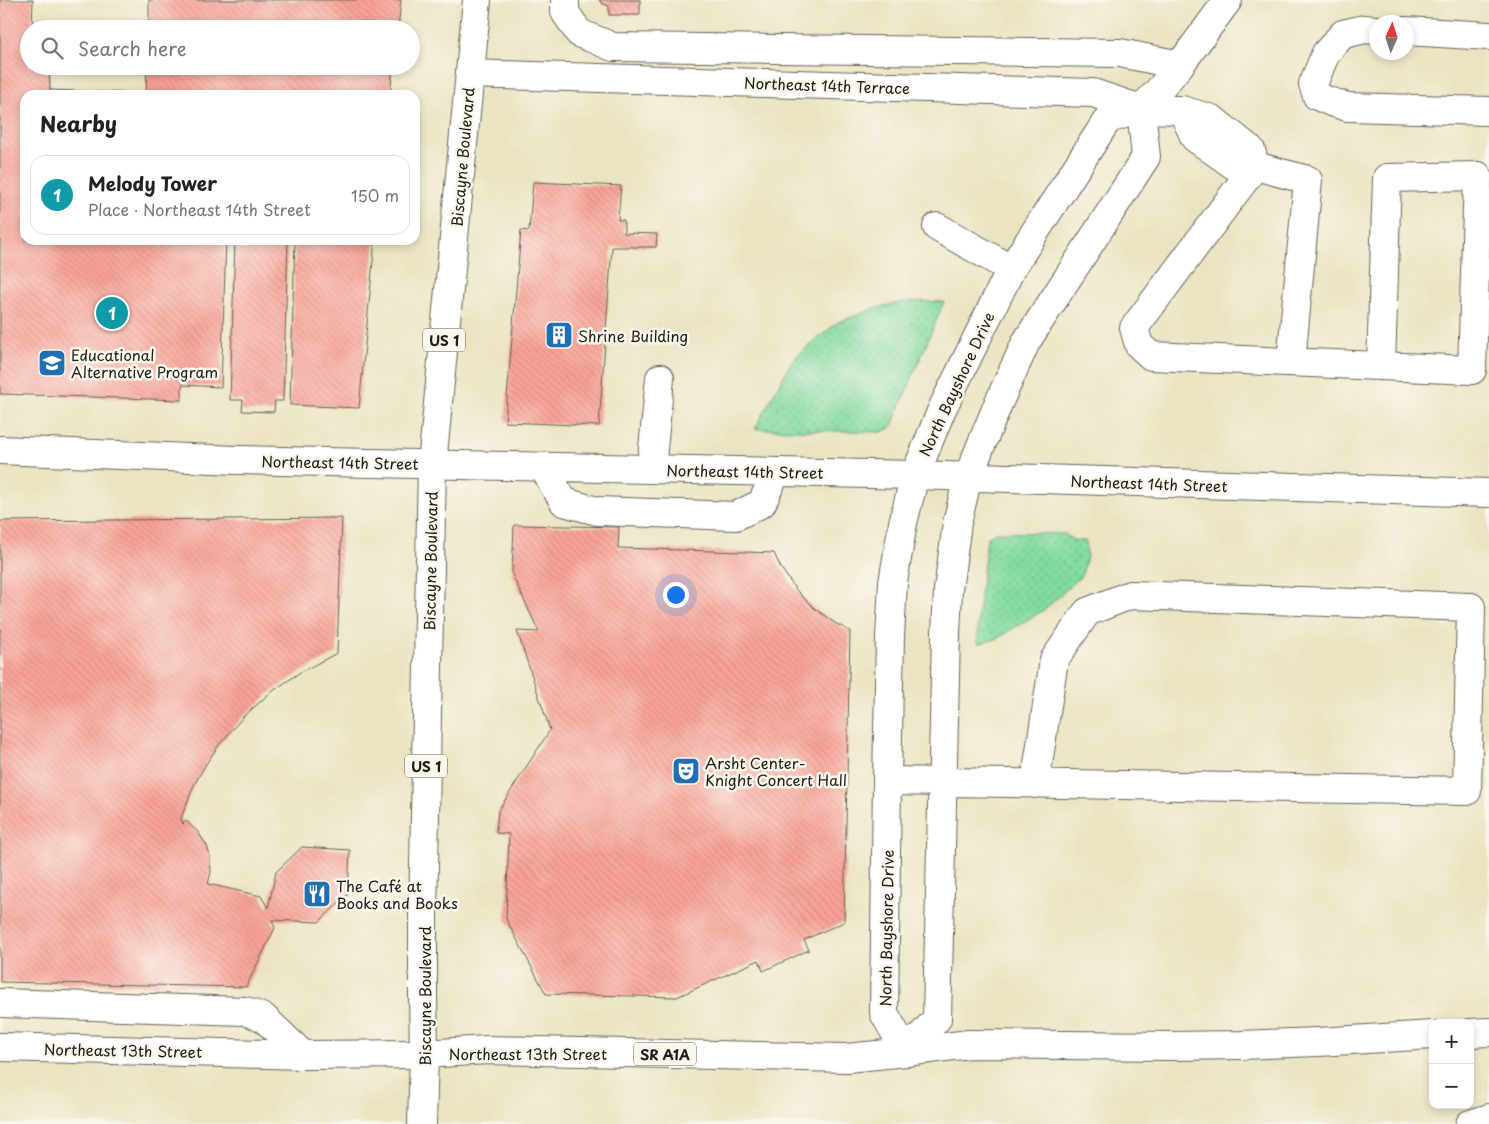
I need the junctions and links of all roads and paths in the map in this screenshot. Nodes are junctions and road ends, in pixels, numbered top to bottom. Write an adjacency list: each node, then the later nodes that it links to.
1 (477, 0): 8 (main road, Biscayne Boulevard / US 1)
2 (565, 0): 7 (main road)
3 (1228, 0): 7 (main road, North Bayshore Drive)
4 (1369, 29): 10 (main road)
5 (1414, 31): 6 (main road)
6 (1489, 36)
7 (1180, 65): 9 (main road, North Bayshore Drive)
8 (470, 74): 9 (main road, Northeast 14th Terrace); 18 (main road, Biscayne Boulevard / US 1)
9 (1141, 108): 11 (main road, Northeast 14th Terrace); 13 (main road, North Bayshore Drive); 23 (main road)
10 (1489, 111)
11 (1255, 166): 14 (main road); 14 (main road)
12 (936, 227): 13 (main road)
13 (1011, 269): 22 (main road, North Bayshore Drive)
14 (1292, 362): 15 (main road)
15 (1381, 366): 15 (main road)
16 (660, 378): 20 (main road)
17 (0, 450): 18 (main road, Northeast 14th Street)
18 (432, 465): 19 (main road, Northeast 14th Street); 34 (main road, Biscayne Boulevard / US 1)
19 (543, 467): 20 (main road, Northeast 14th Street); 21 (main road)
20 (651, 469): 21 (main road, Northeast 14th Street)
21 (776, 472): 22 (main road, Northeast 14th Street)
22 (915, 475): 23 (main road, Northeast 14th Street); 25 (main road, North Bayshore Drive)
23 (968, 477): 24 (main road, Northeast 14th Street); 26 (main road)
24 (1489, 494)
25 (887, 781): 26 (main road); 33 (main road, North Bayshore Drive)
26 (942, 782): 27 (main road); 33 (main road)
27 (1035, 784): 27 (main road)
28 (0, 1003): 35 (main road)
29 (1489, 1032): 30 (main road)
30 (1474, 1033)
31 (1429, 1035): 33 (main road, Northeast 13th Street)
32 (0, 1047): 35 (main road, Northeast 13th Street)
33 (906, 1052): 34 (main road, Northeast 13th Street / SR A1A)
34 (424, 1054): 35 (main road, Northeast 13th Street); 37 (main road, Biscayne Boulevard / US 1)
35 (303, 1055)
36 (1489, 1118): 38 (main road)
37 (422, 1124)
38 (1470, 1124)

